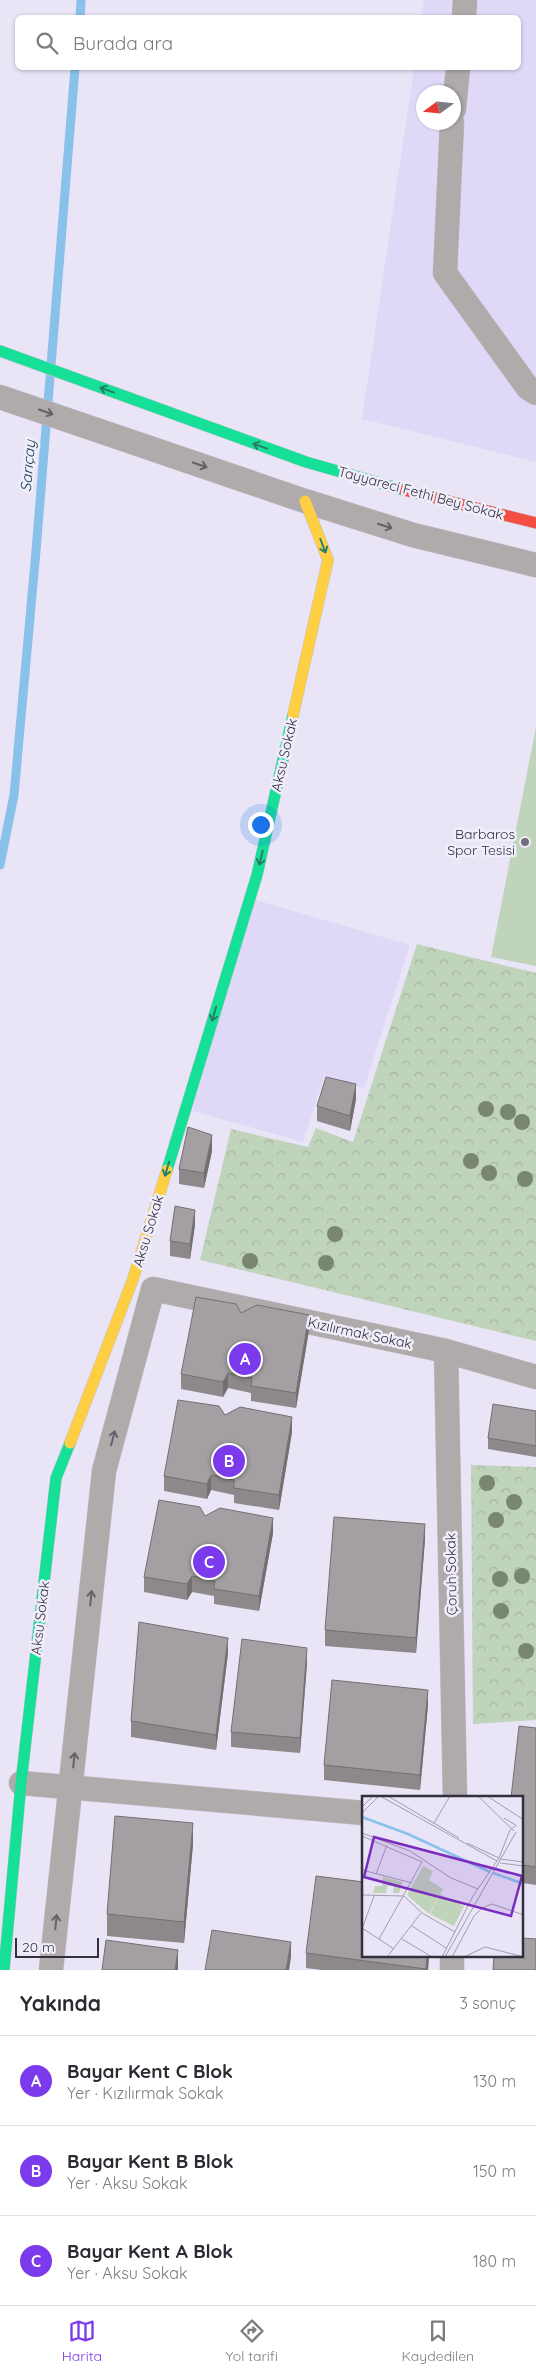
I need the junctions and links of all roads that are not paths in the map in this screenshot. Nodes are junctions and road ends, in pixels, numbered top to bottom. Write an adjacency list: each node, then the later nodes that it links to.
1 (466, 0): 2 (street)
2 (464, 15)
3 (458, 70): 4 (street)
4 (456, 85)
5 (452, 130): 7 (street)
6 (0, 351): 10 (street, Tayyareci Fethi Bey Sokak, one-way to 6)
7 (536, 393)
8 (0, 397): 9 (street, one-way to 9)
9 (305, 501): 11 (street, one-way to 11); 14 (street, Aksu Sokak, one-way to 14)
10 (536, 523)
11 (536, 565)
12 (446, 1351): 13 (street, Kızılırmak Sokak); 15 (street, Kızılırmak Sokak, one-way to 12); 16 (street, Çoruh Sokak)
13 (536, 1377)
14 (21, 1783): 15 (street); 18 (street, Aksu Sokak)
15 (71, 1788): 17 (street); 19 (street, one-way to 15)
16 (455, 1796)
17 (362, 1813)
18 (4, 1970)
19 (51, 1970)

